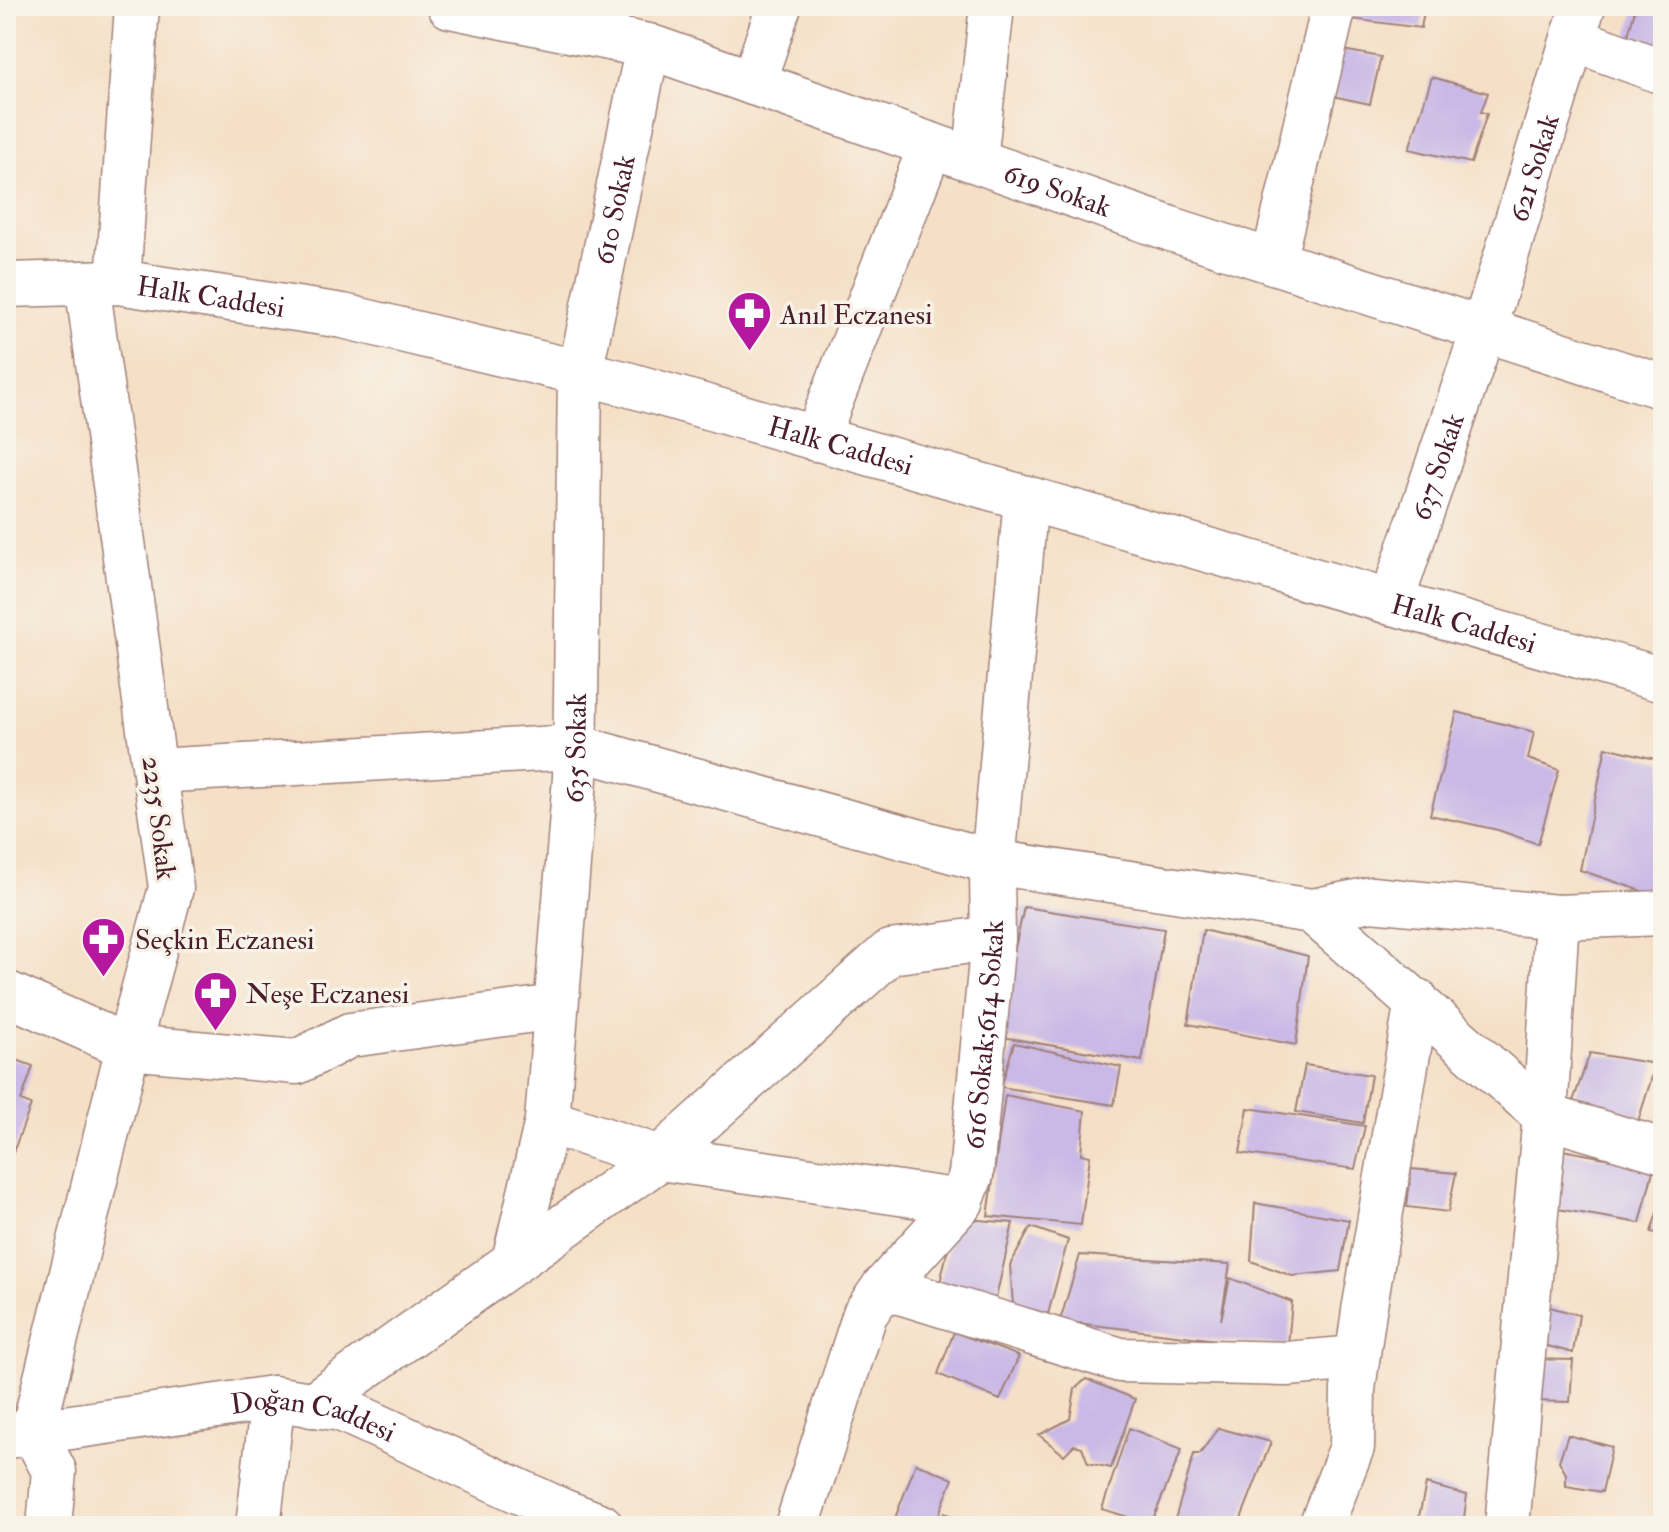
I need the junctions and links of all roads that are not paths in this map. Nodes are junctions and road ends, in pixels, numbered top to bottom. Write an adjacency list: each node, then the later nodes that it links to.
1 (137, 6): 14 (street, 2235 Sokak)
2 (450, 6): 6 (street, 619 Sokak)
3 (779, 6): 10 (street)
4 (992, 6): 12 (street)
5 (1334, 6): 13 (street)
6 (534, 14): 8 (street, 619 Sokak)
7 (1578, 23): 9 (street); 16 (street, 621 Sokak)
8 (648, 46): 10 (street, 619 Sokak); 17 (street, 610 Sokak)
9 (1663, 72)
10 (753, 83): 11 (street, 619 Sokak)
11 (931, 145): 12 (street, 619 Sokak); 19 (street)
12 (975, 160): 13 (street, 619 Sokak)
13 (1273, 262): 16 (street, 619 Sokak)
14 (103, 282): 15 (street, Halk Caddesi); 17 (street, Halk Caddesi); 24 (street, 2235 Sokak)
15 (6, 285)
16 (1483, 331): 18 (street, 619 Sokak); 21 (street, 637 Sokak)
17 (580, 373): 19 (street, Halk Caddesi); 23 (street, 635 Sokak)
18 (1663, 387)
19 (816, 439): 20 (street, Halk Caddesi)
20 (1026, 498): 21 (street, Halk Caddesi); 25 (street, 616 Sokak;614 Sokak)
21 (1391, 603): 22 (street, Halk Caddesi)
22 (1663, 680)
23 (575, 747): 24 (street); 25 (street); 32 (street, 635 Sokak)
24 (155, 771): 33 (street, 2235 Sokak)
25 (993, 862): 26 (street); 29 (street, 616 Sokak;614 Sokak)
26 (1312, 911): 28 (street); 31 (street)
27 (1663, 913): 28 (street)
28 (1557, 917): 34 (street)
29 (993, 938): 37 (street); 38 (street, 616 Sokak;614 Sokak)
30 (6, 993): 33 (street)
31 (1417, 1001): 34 (street); 41 (street)
32 (556, 1007): 33 (street); 35 (street, 635 Sokak)
33 (128, 1047): 43 (street, 2235 Sokak)
34 (1545, 1116): 36 (street); 49 (street)
35 (547, 1121): 37 (street); 39 (street, 635 Sokak)
36 (1663, 1151)
37 (660, 1158): 38 (street); 39 (street)
38 (961, 1202): 40 (street, 616 Sokak;614 Sokak)
39 (514, 1261): 42 (street)
40 (884, 1287): 41 (street); 47 (street, 616 Sokak;614 Sokak)
41 (1357, 1358): 48 (street)
42 (292, 1402): 43 (street, Doğan Caddesi); 44 (street, Doğan Caddesi); 46 (street)
43 (20, 1434): 45 (street)
44 (573, 1521)
45 (49, 1526)
46 (258, 1526)
47 (797, 1526)
48 (1321, 1526)
49 (1507, 1526)

